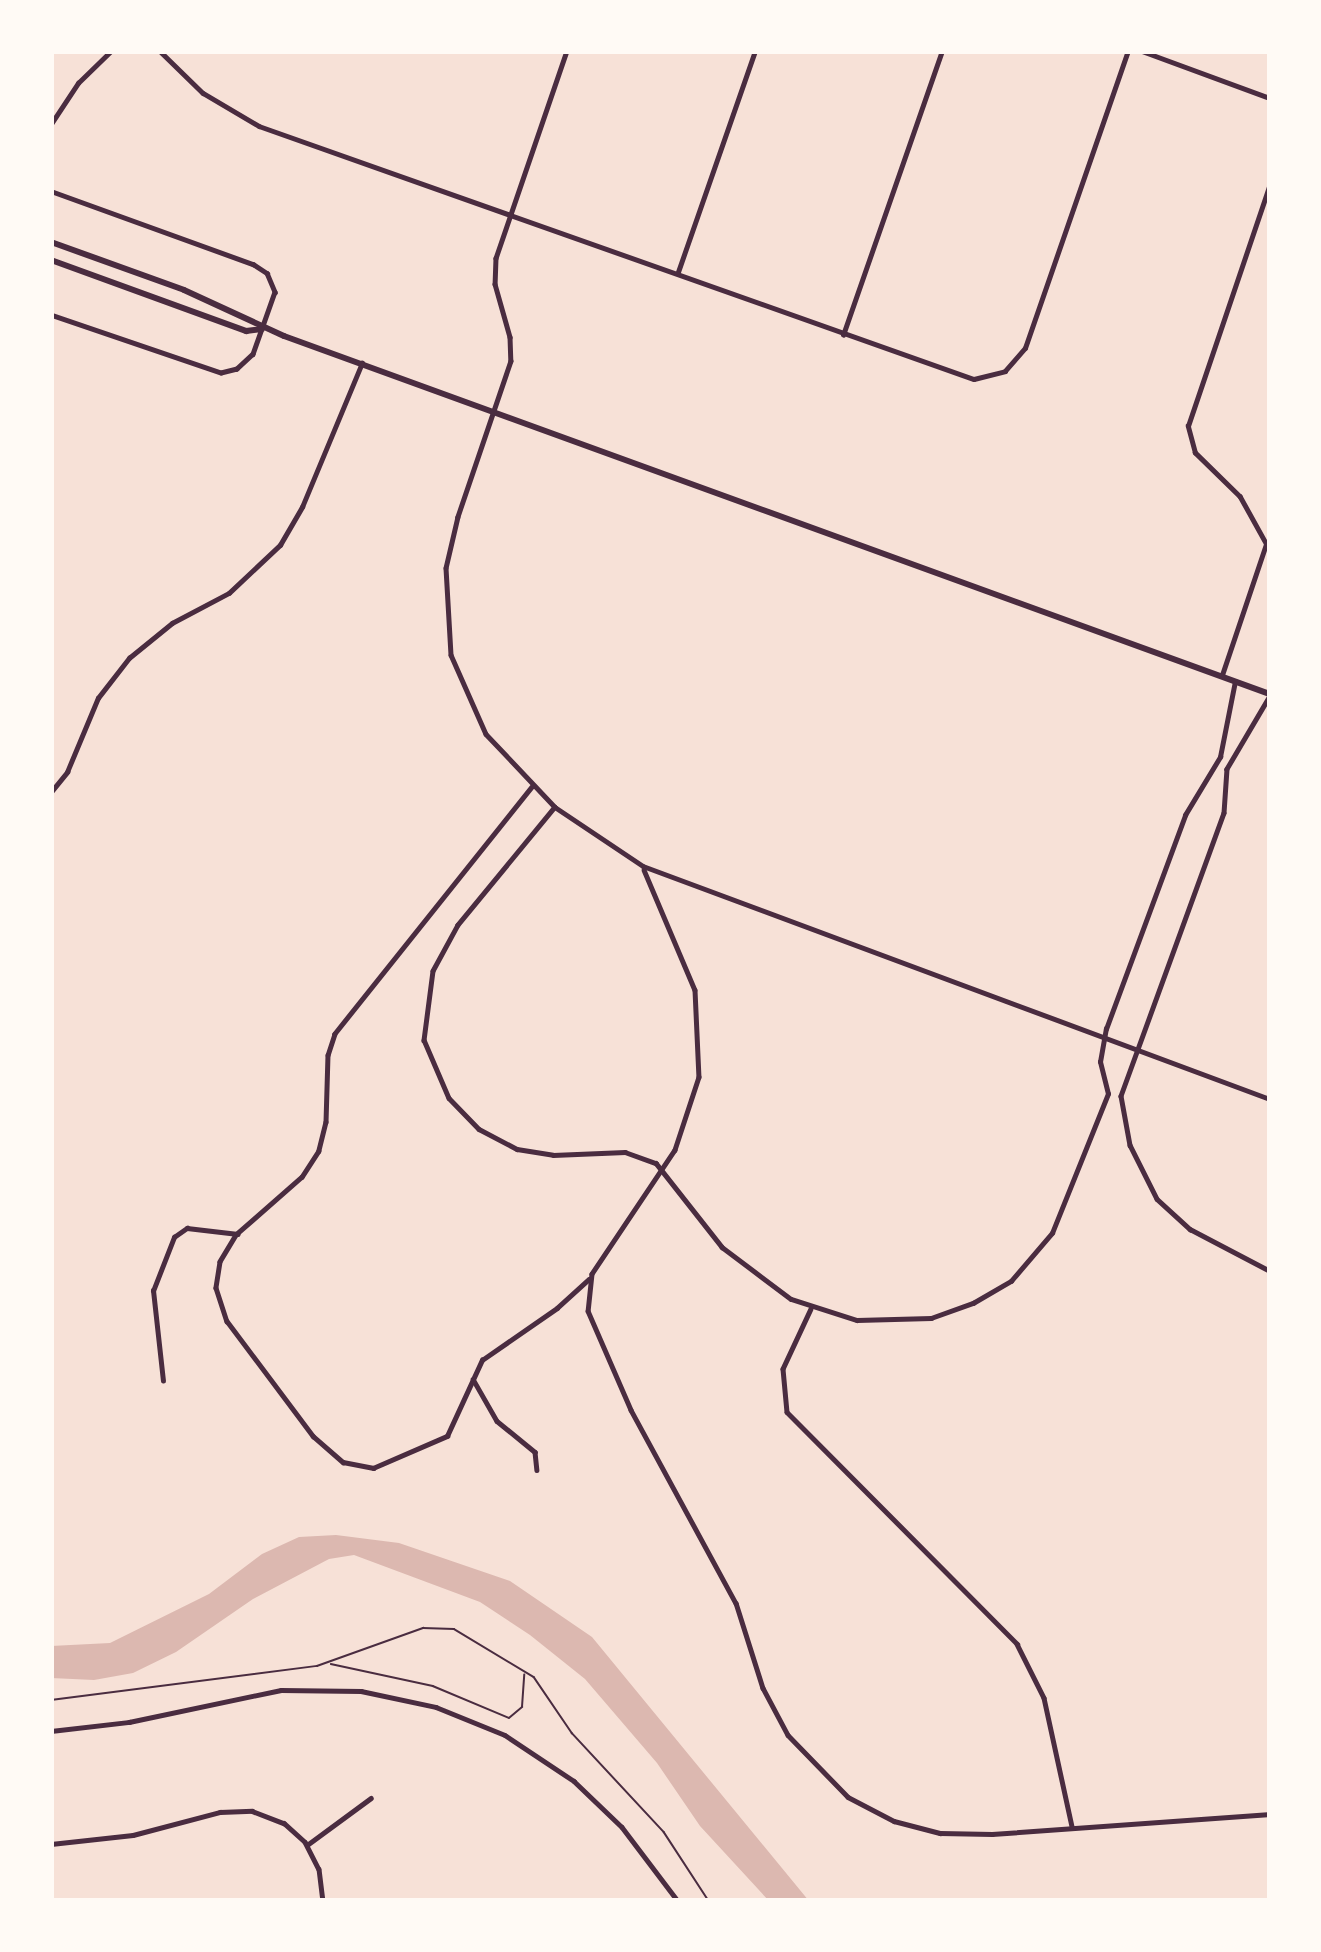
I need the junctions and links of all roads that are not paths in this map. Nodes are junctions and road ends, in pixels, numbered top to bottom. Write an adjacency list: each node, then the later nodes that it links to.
1 (111, 51): 9 (street)
2 (160, 51): 12 (street)
3 (567, 51): 12 (street)
4 (755, 51): 15 (street)
5 (942, 51): 18 (street)
6 (1128, 51): 18 (street)
7 (1142, 51): 8 (street)
8 (1270, 98)
9 (51, 124)
10 (1270, 184): 21 (street)
11 (51, 190): 17 (street)
12 (510, 214): 15 (street); 20 (street)
13 (51, 242): 17 (main road)
14 (51, 260): 17 (main road)
15 (677, 274): 18 (street)
16 (51, 315): 17 (street)
17 (264, 328): 19 (main road)
18 (843, 334)
19 (362, 363): 20 (main road); 30 (street)
20 (496, 412): 22 (main road); 29 (street)
21 (1268, 543): 22 (street)
22 (1221, 676): 23 (main road)
23 (1235, 681): 24 (main road); 25 (street)
24 (1270, 695): 26 (street)
25 (1225, 736): 26 (street); 27 (street)
26 (1240, 742): 28 (street)
27 (1218, 760): 28 (street); 33 (street)
28 (1229, 764): 34 (street)
29 (532, 787): 31 (street); 39 (street)
30 (51, 792)
31 (555, 807): 32 (street); 38 (street)
32 (643, 866): 33 (street); 38 (street)
33 (1104, 1038): 34 (street); 35 (street)
34 (1138, 1049): 36 (street); 37 (street)
35 (1108, 1094): 36 (street); 42 (street)
36 (1121, 1096): 40 (street)
37 (1270, 1099)
38 (664, 1169): 41 (street); 42 (street)
39 (238, 1234): 43 (street); 44 (street)
40 (1270, 1271)
41 (592, 1274): 43 (street); 49 (street)
42 (811, 1309): 49 (street)
43 (473, 1379): 45 (street)
44 (163, 1381)
45 (537, 1470)
46 (51, 1731): 53 (street)
47 (371, 1798): 51 (street)
48 (1270, 1814): 49 (street)
49 (1072, 1827)
50 (51, 1844): 51 (street)
51 (308, 1845): 52 (street)
52 (323, 1901)
53 (678, 1901)

